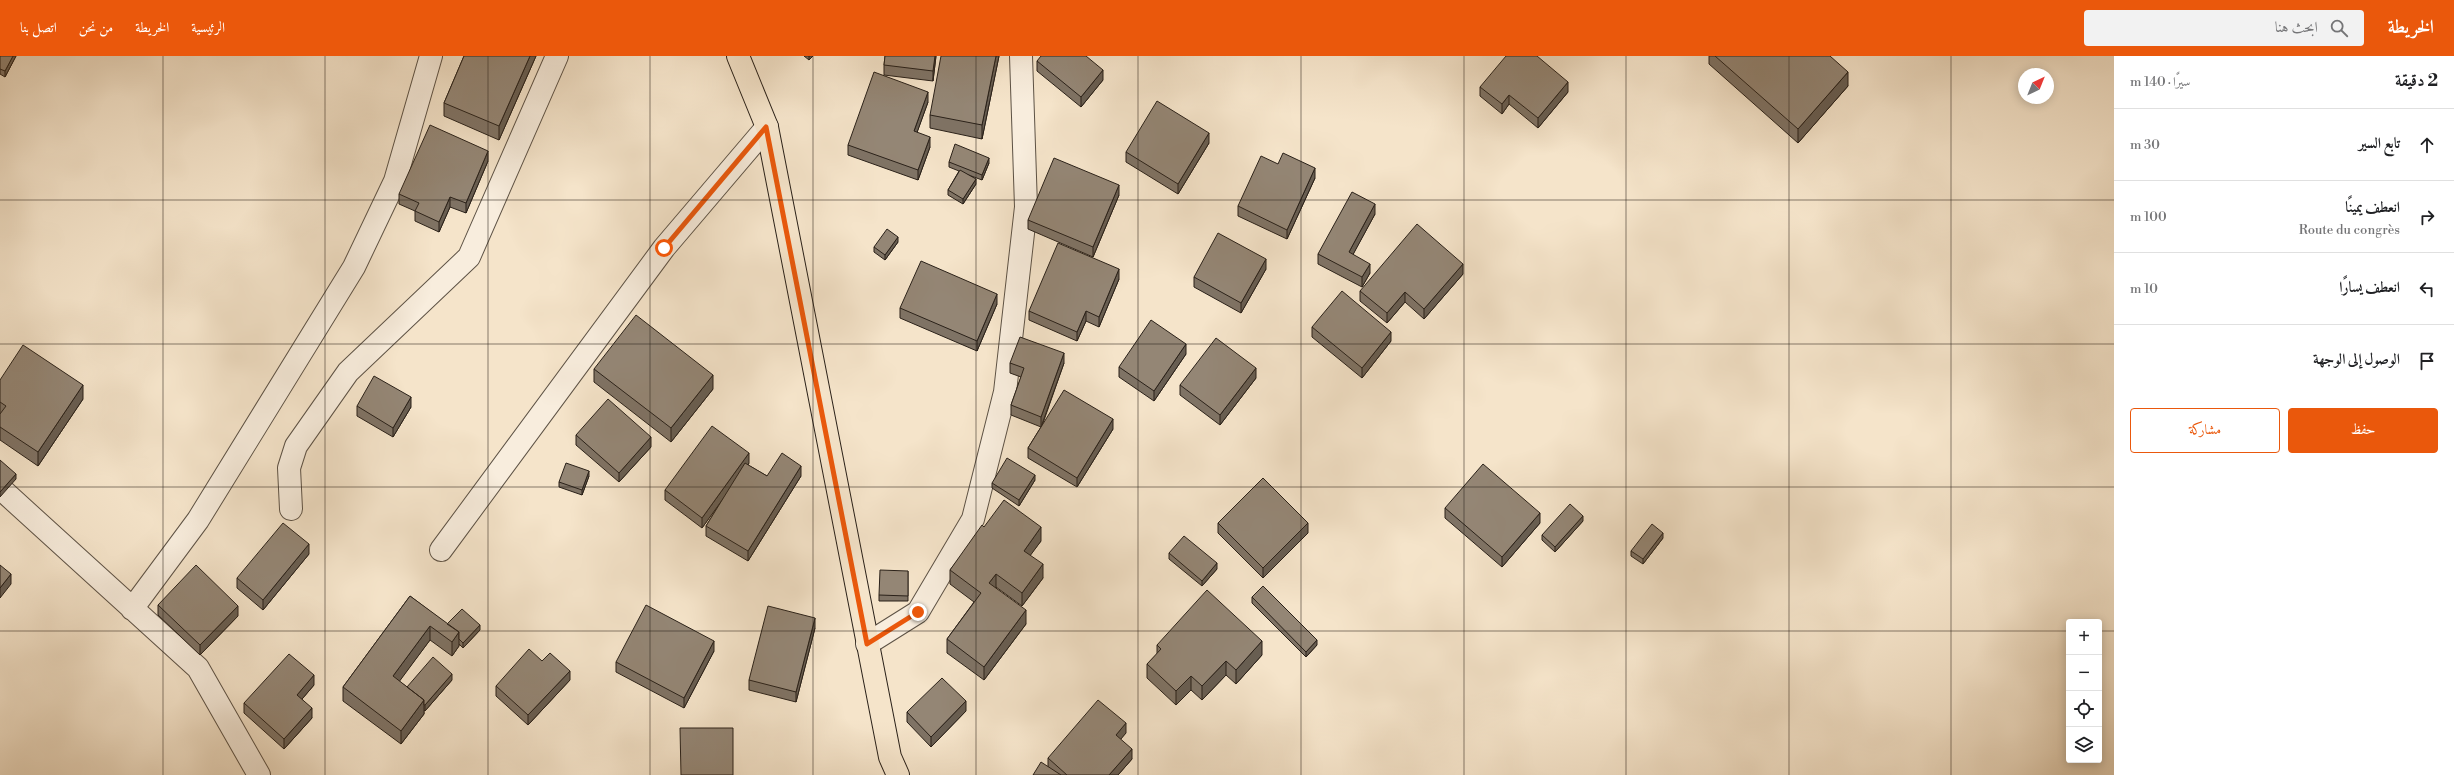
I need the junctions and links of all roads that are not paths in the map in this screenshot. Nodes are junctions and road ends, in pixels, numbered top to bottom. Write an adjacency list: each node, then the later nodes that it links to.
1 (431, 56): 9 (street)
2 (557, 56): 7 (street)
3 (738, 56): 5 (main road)
4 (1021, 56): 10 (street)
5 (766, 127): 8 (street); 10 (main road)
6 (0, 488): 9 (street)
7 (291, 509)
8 (441, 550)
9 (132, 609): 11 (street)
10 (867, 644): 12 (main road)
11 (259, 775)
12 (898, 775)

